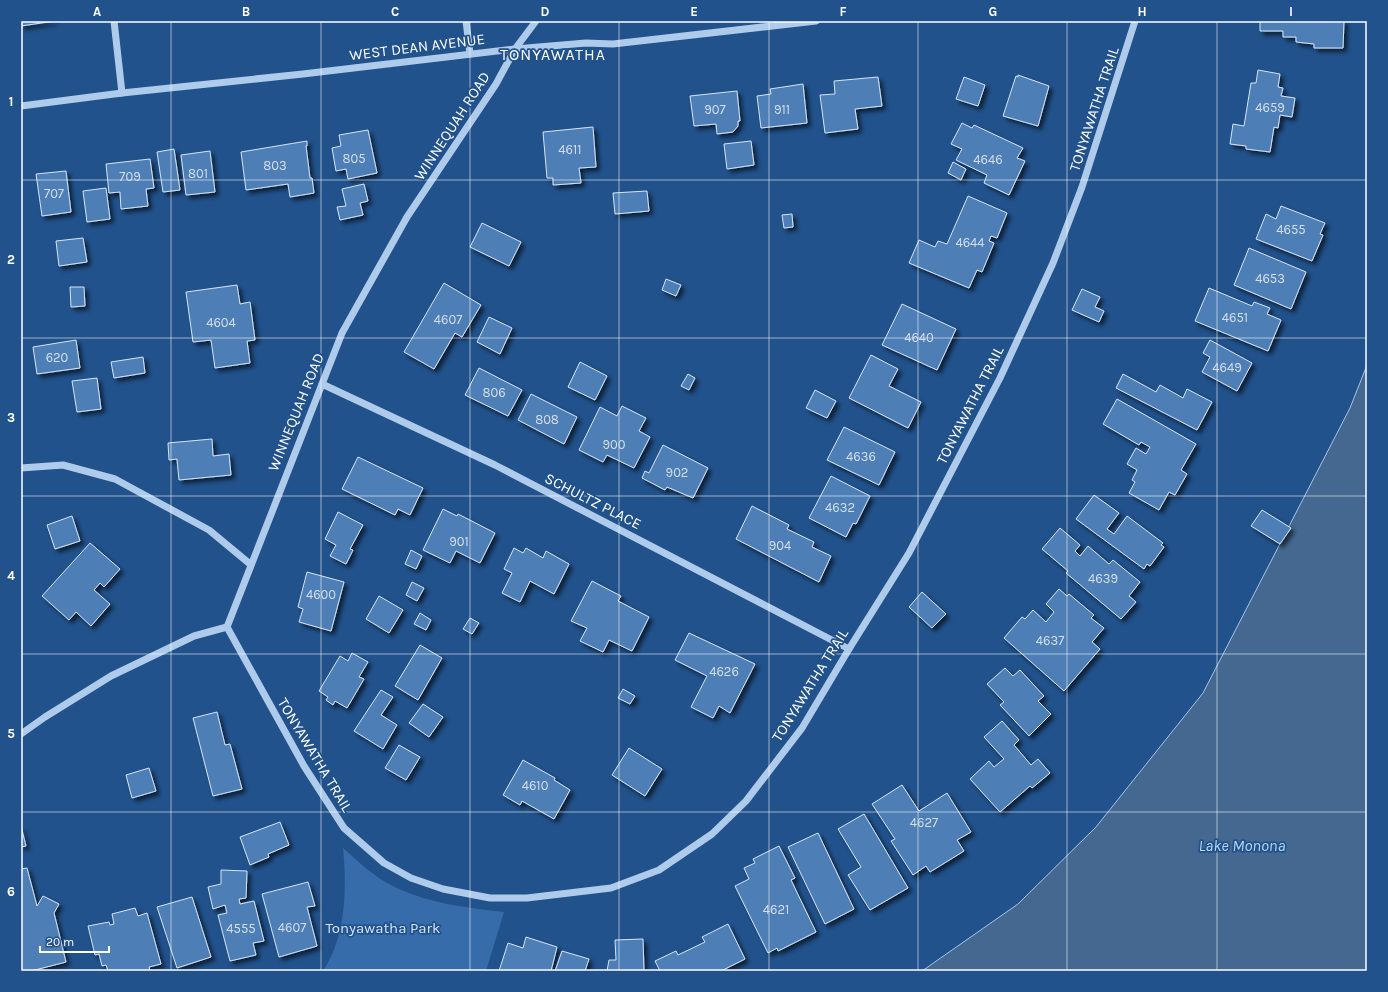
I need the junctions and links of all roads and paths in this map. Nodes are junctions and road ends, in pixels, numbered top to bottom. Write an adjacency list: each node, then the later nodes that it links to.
1 (114, 21): 8 (street)
2 (466, 21): 7 (street)
3 (536, 21): 6 (street, WINNEQUAH ROAD)
4 (816, 21): 6 (street, WEST DEAN AVENUE)
5 (1135, 21): 14 (street, TONYAWATHA TRAIL)
6 (515, 49): 7 (street, WEST DEAN AVENUE); 10 (street, WINNEQUAH ROAD)
7 (470, 54): 8 (street, WEST DEAN AVENUE)
8 (122, 93): 9 (street, WEST DEAN AVENUE)
9 (21, 106)
10 (322, 384): 12 (street, WINNEQUAH ROAD); 14 (street, SCHULTZ PLACE)
11 (21, 468): 12 (street)
12 (250, 564): 13 (street, WINNEQUAH ROAD)
13 (227, 627): 14 (street, TONYAWATHA TRAIL); 15 (street)
14 (849, 649)
15 (21, 734)

